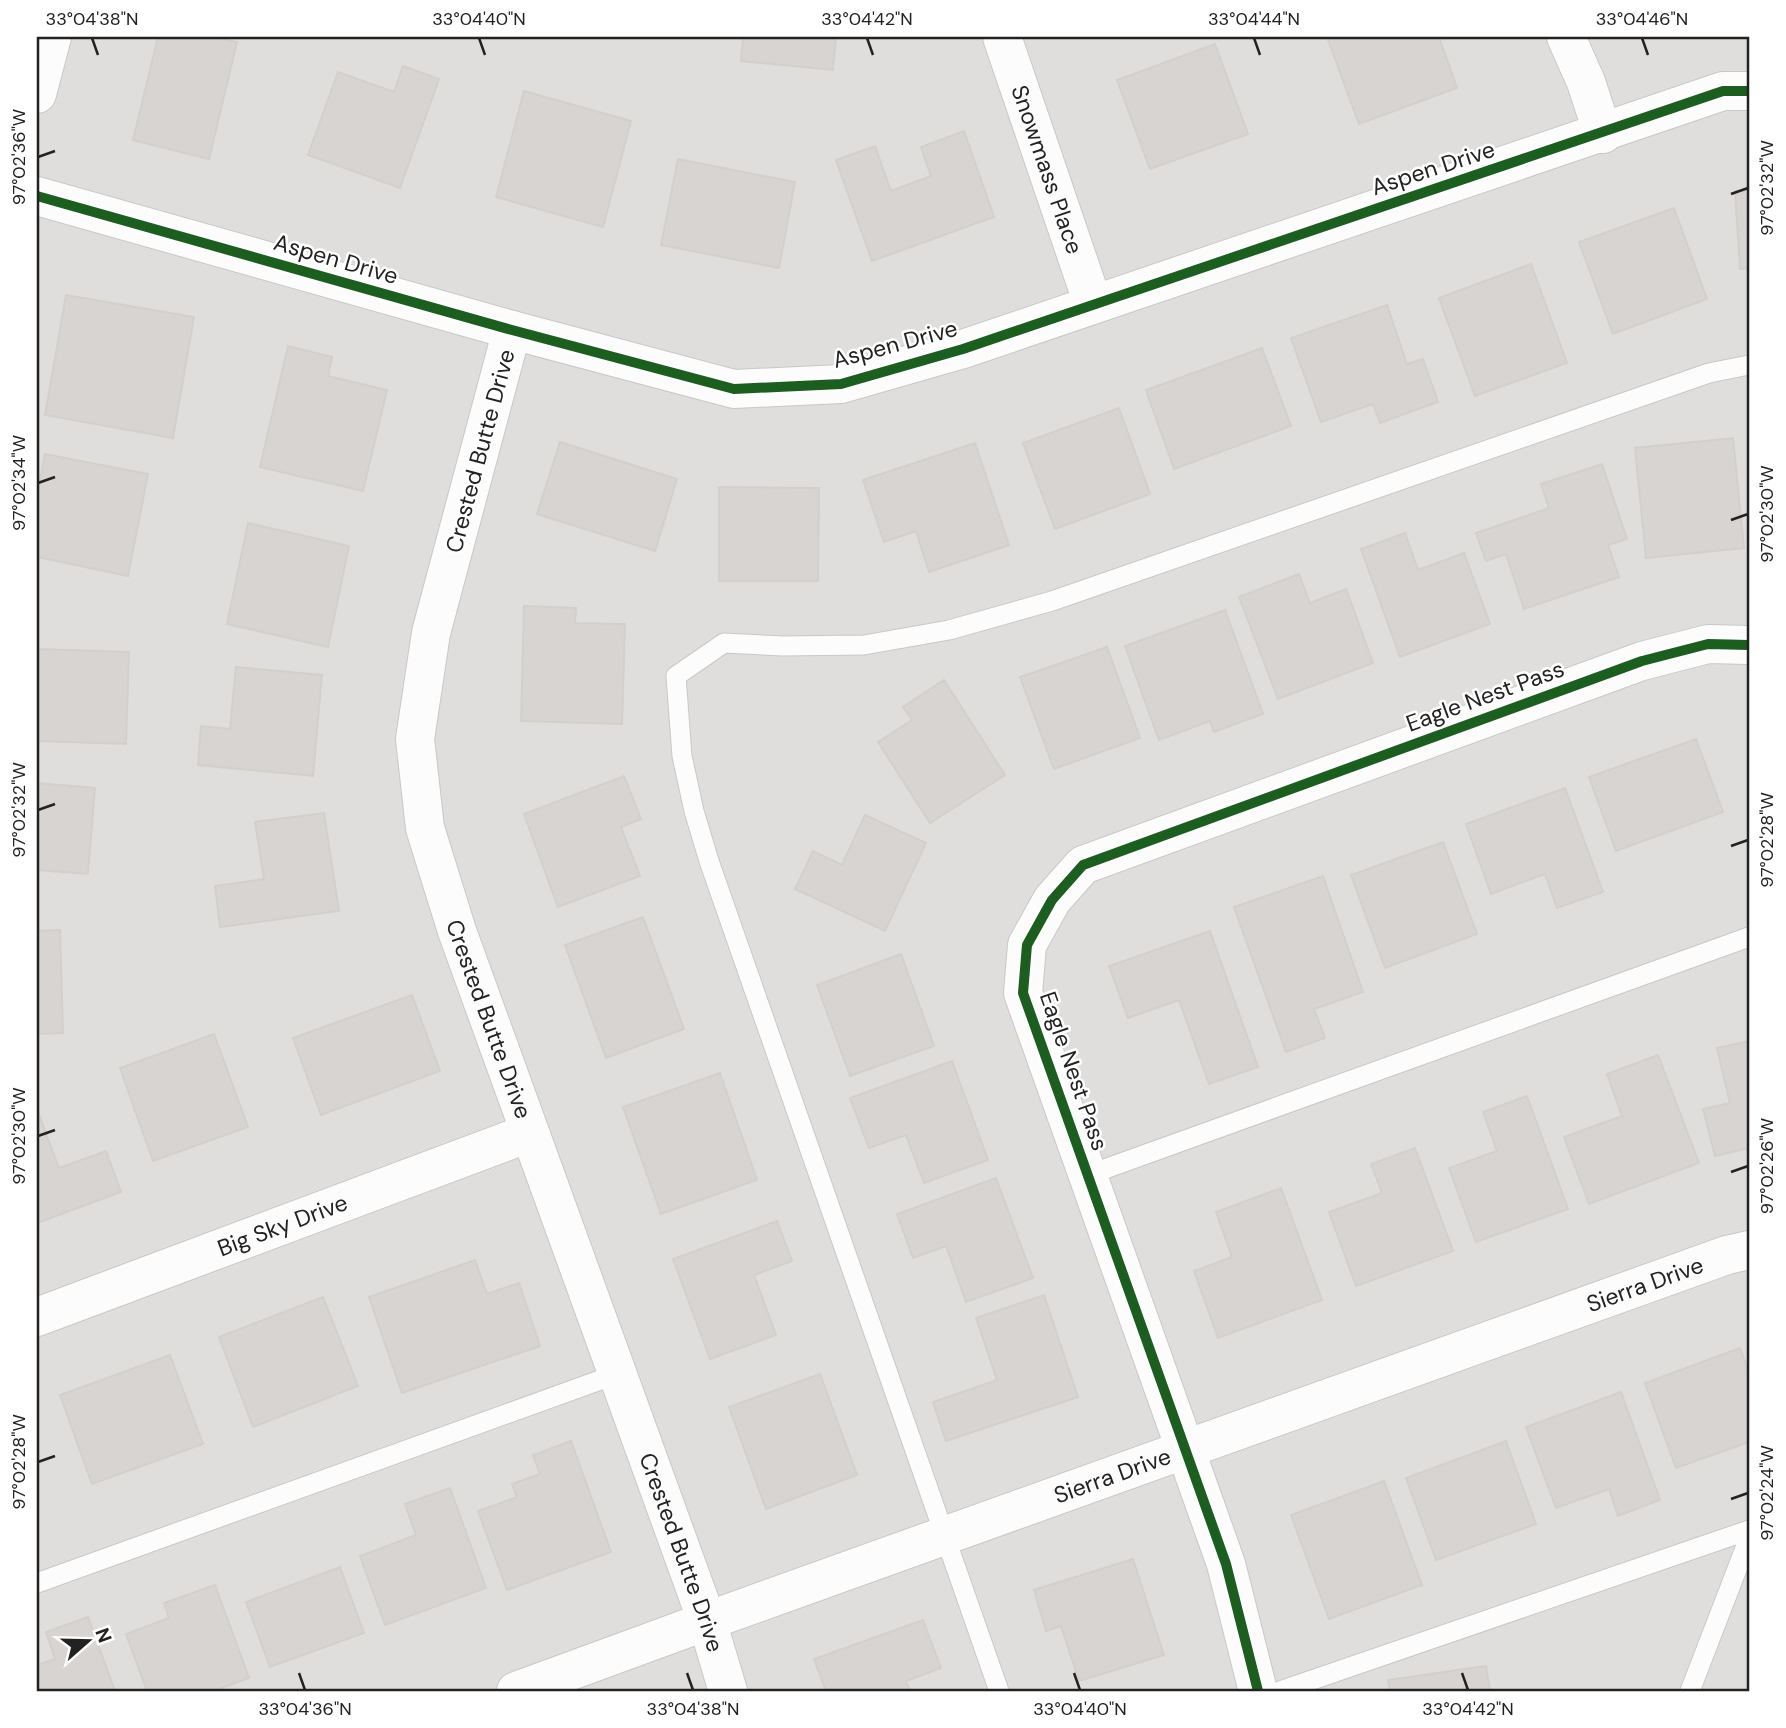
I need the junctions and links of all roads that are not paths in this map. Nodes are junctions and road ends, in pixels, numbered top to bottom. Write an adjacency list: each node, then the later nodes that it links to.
1 (52, 37): 5 (street)
2 (1002, 37): 8 (street, Snowmass Place)
3 (1566, 37): 6 (street)
4 (1749, 92): 6 (street, Aspen Drive)
5 (37, 94)
6 (1603, 134): 8 (street, Aspen Drive)
7 (37, 196): 9 (street, Aspen Drive)
8 (1093, 304): 9 (street, Aspen Drive)
9 (512, 330): 13 (street, Crested Butte Drive)
10 (1749, 365): 20 (lane)
11 (1749, 645): 14 (street, Eagle Nest Pass)
12 (1749, 937): 14 (lane)
13 (530, 1133): 16 (street, Big Sky Drive); 17 (street, Crested Butte Drive)
14 (1088, 1175): 18 (street, Eagle Nest Pass)
15 (1749, 1250): 18 (street, Sierra Drive)
16 (37, 1317)
17 (617, 1374): 22 (lane); 23 (street, Crested Butte Drive)
18 (1187, 1449): 20 (street, Sierra Drive); 27 (street, Eagle Nest Pass)
19 (1749, 1530): 28 (lane)
20 (944, 1536): 23 (street, Sierra Drive); 26 (lane)
21 (1749, 1538): 29 (lane)
22 (37, 1583)
23 (707, 1620): 24 (street, Sierra Drive); 25 (street, Crested Butte Drive)
24 (516, 1691)
25 (728, 1691)
26 (999, 1691)
27 (1258, 1691)
28 (1280, 1691)
29 (1690, 1691)

